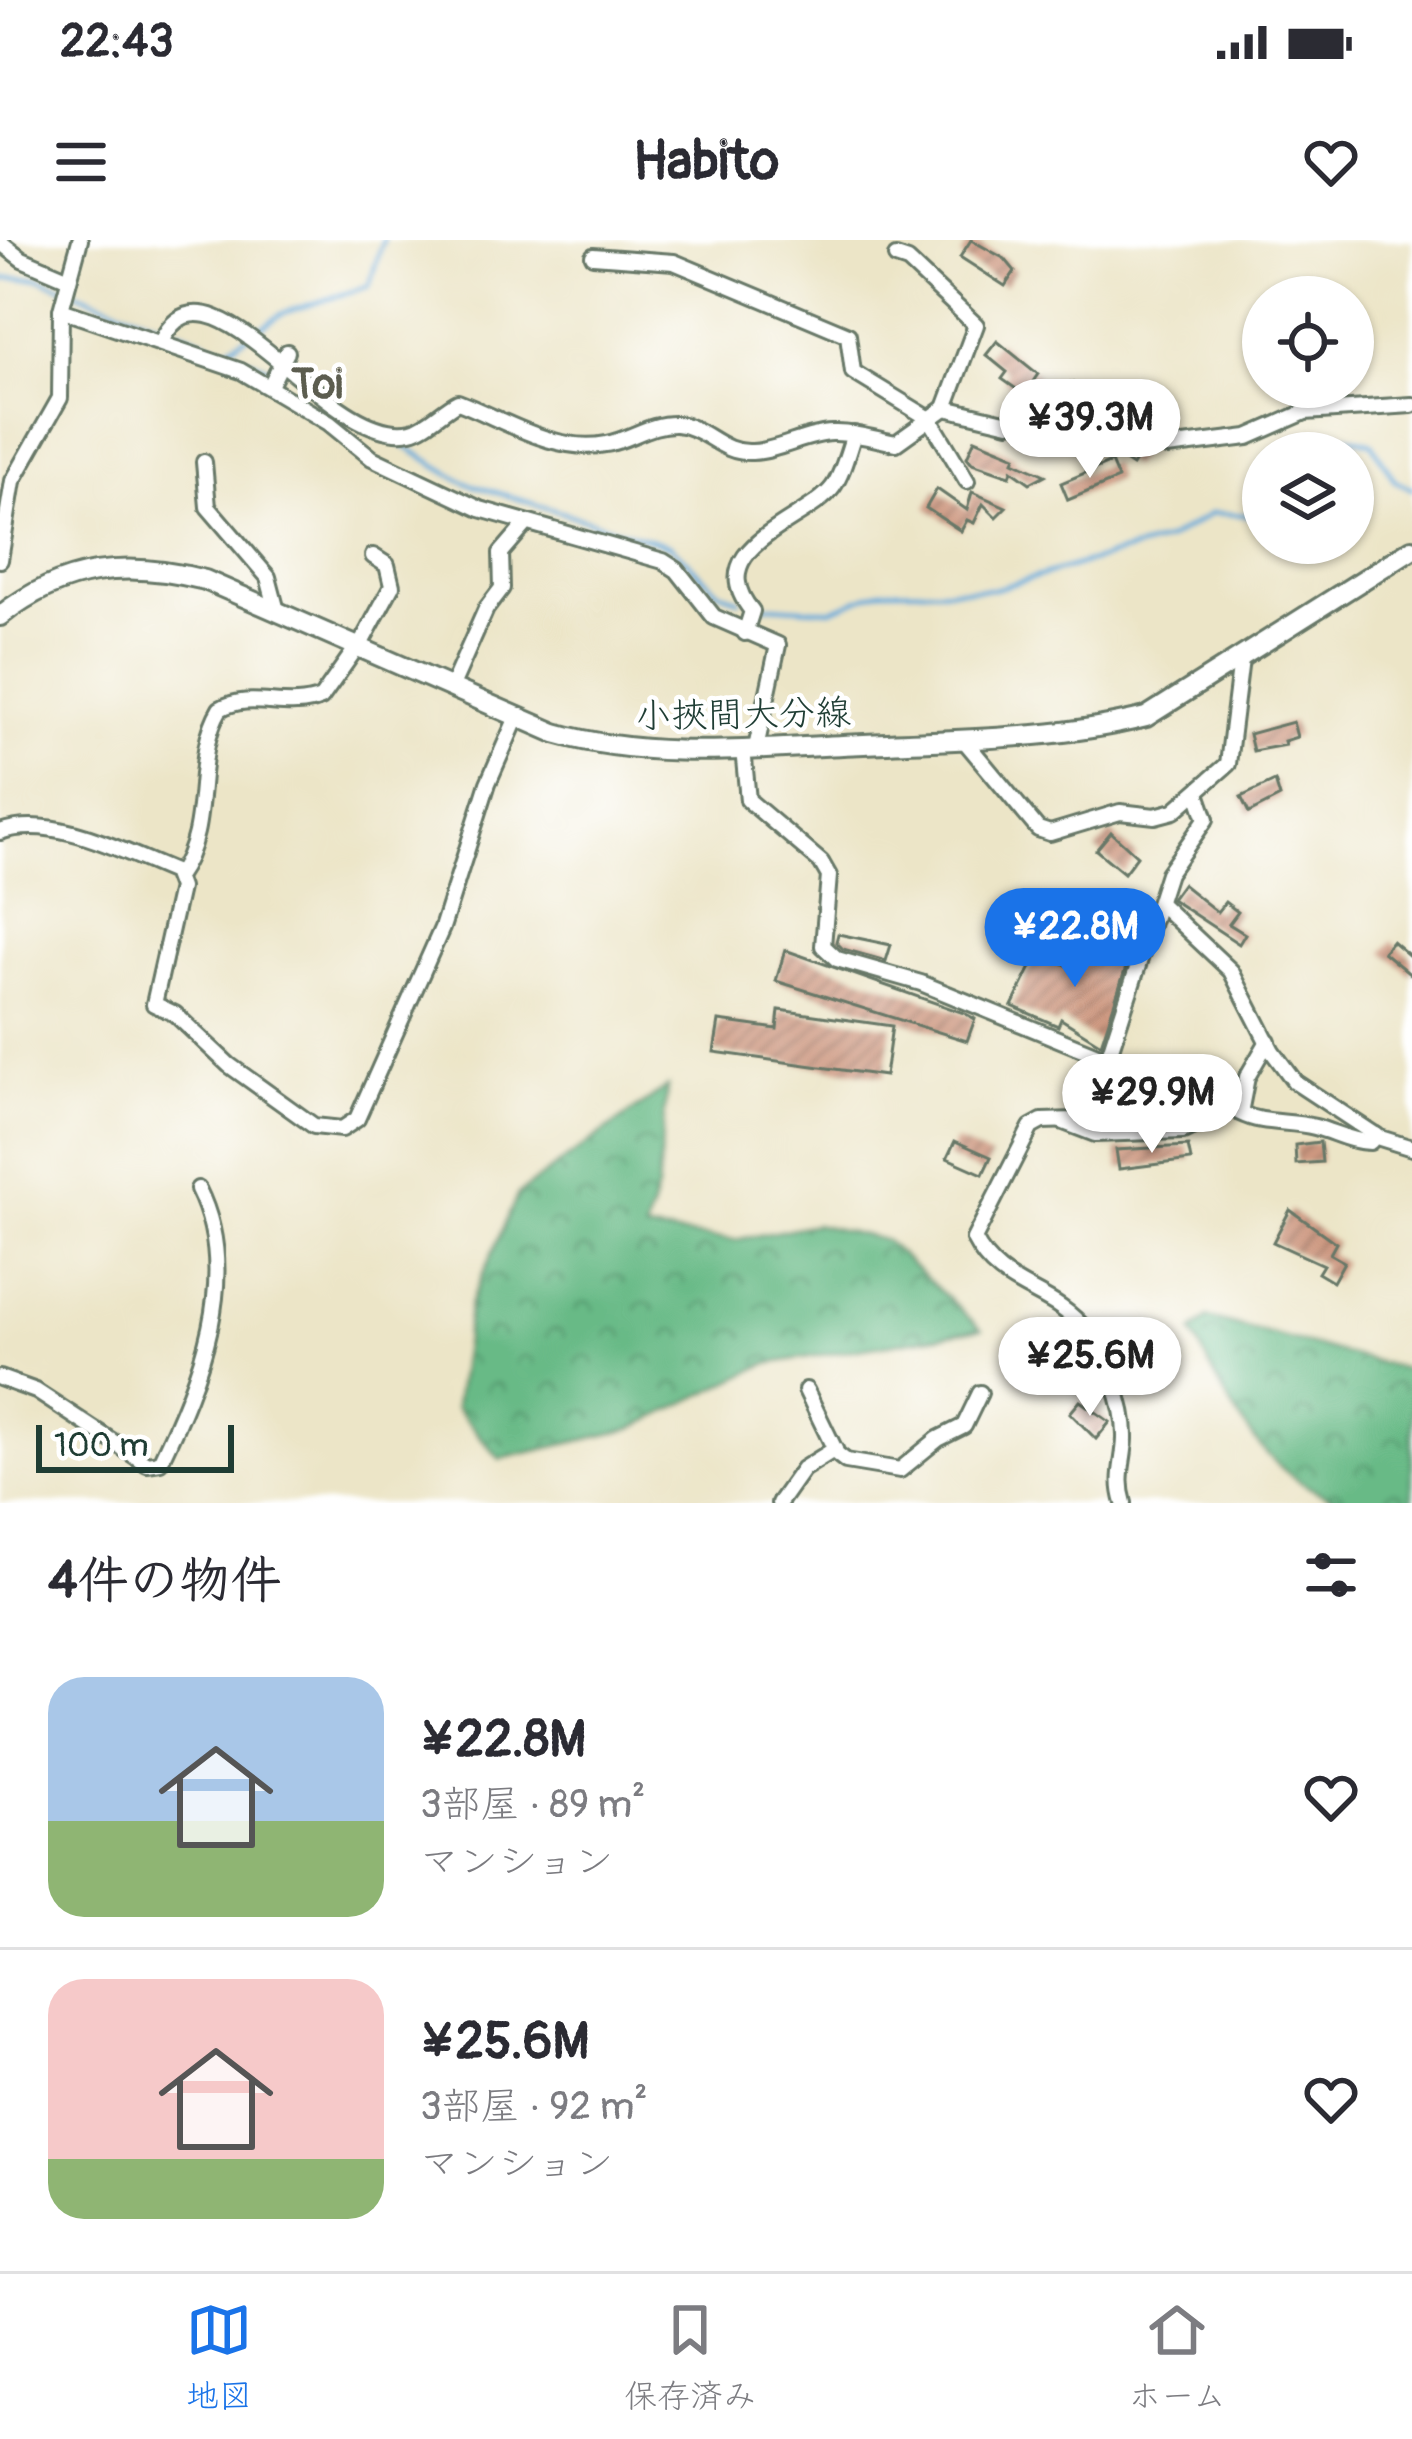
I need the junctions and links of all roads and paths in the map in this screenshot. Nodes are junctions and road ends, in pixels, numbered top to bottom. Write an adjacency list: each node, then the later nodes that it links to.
1 (80, 240): 5 (street)
2 (0, 242): 5 (street)
3 (593, 256): 14 (street)
4 (896, 257): 13 (street)
5 (69, 279): 7 (street)
6 (178, 301): 9 (street)
7 (61, 310): 9 (street); 21 (street)
8 (256, 321): 10 (street)
9 (161, 342): 11 (street)
10 (285, 359): 11 (street); 15 (street)
11 (271, 385): 18 (street)
12 (1412, 405): 13 (street)
13 (945, 409): 14 (street)
14 (930, 419): 15 (street); 17 (street)
15 (854, 434): 24 (street)
16 (204, 463): 22 (street)
17 (968, 482)
18 (526, 524): 24 (street); 27 (street)
19 (1412, 549): 26 (main road, 小挾間大分線)
20 (373, 556): 25 (street)
21 (0, 560)
22 (277, 611): 23 (main road, 小挾間大分線); 25 (main road, 小挾間大分線)
23 (0, 616)
24 (745, 632): 30 (street)
25 (358, 647): 27 (main road, 小挾間大分線); 33 (street)
26 (1240, 659): 29 (main road, 小挾間大分線); 31 (street)
27 (451, 688): 28 (main road, 小挾間大分線)
28 (517, 717): 30 (main road, 小挾間大分線); 33 (street)
29 (963, 739): 30 (main road, 小挾間大分線); 31 (street)
30 (750, 749): 36 (street)
31 (1197, 793): 34 (street)
32 (0, 832): 33 (street)
33 (177, 877)
34 (1159, 903): 35 (street); 36 (street)
35 (1268, 1041): 37 (street); 39 (street)
36 (1107, 1059): 38 (street)
37 (1238, 1105): 38 (street); 39 (street)
38 (1060, 1121): 47 (street)
39 (1376, 1135): 40 (street)
40 (1412, 1148)
41 (198, 1189): 42 (street)
42 (0, 1378)
43 (806, 1390): 45 (street)
44 (980, 1393): 45 (street)
45 (835, 1449): 46 (street)
46 (778, 1503)
47 (1124, 1503)

